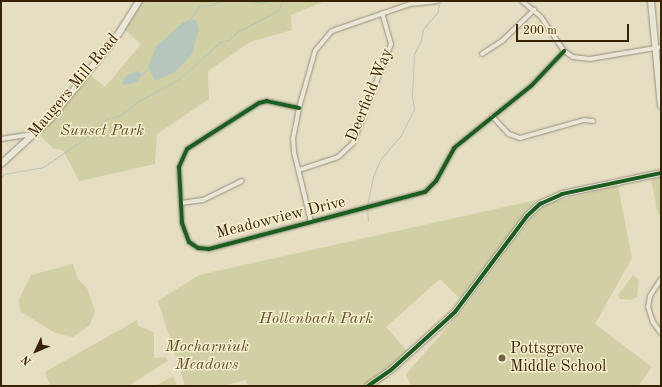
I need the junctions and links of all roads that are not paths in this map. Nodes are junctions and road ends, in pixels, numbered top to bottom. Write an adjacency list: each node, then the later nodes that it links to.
1 (138, 1): 14 (street, Maugers Mill Road)
2 (437, 1): 6 (street)
3 (522, 1): 5 (street)
4 (651, 1): 7 (street)
5 (534, 10): 8 (street); 9 (street)
6 (382, 12): 11 (street); 17 (street, Deerfield Way)
7 (658, 47): 8 (street); 10 (street)
8 (564, 51): 12 (street, Meadowview Drive)
9 (482, 54)
10 (661, 106)
11 (299, 108): 17 (street); 20 (street, Meadowview Drive)
12 (492, 116): 13 (street); 21 (street, Meadowview Drive)
13 (593, 121)
14 (34, 134): 15 (street); 16 (street, Maugers Mill Road)
15 (1, 139)
16 (1, 164)
17 (299, 170): 21 (street)
18 (661, 173): 24 (street)
19 (242, 181): 20 (street)
20 (181, 202): 21 (street, Meadowview Drive)
21 (311, 222)
22 (661, 279): 23 (street)
23 (661, 333)
24 (368, 386)

